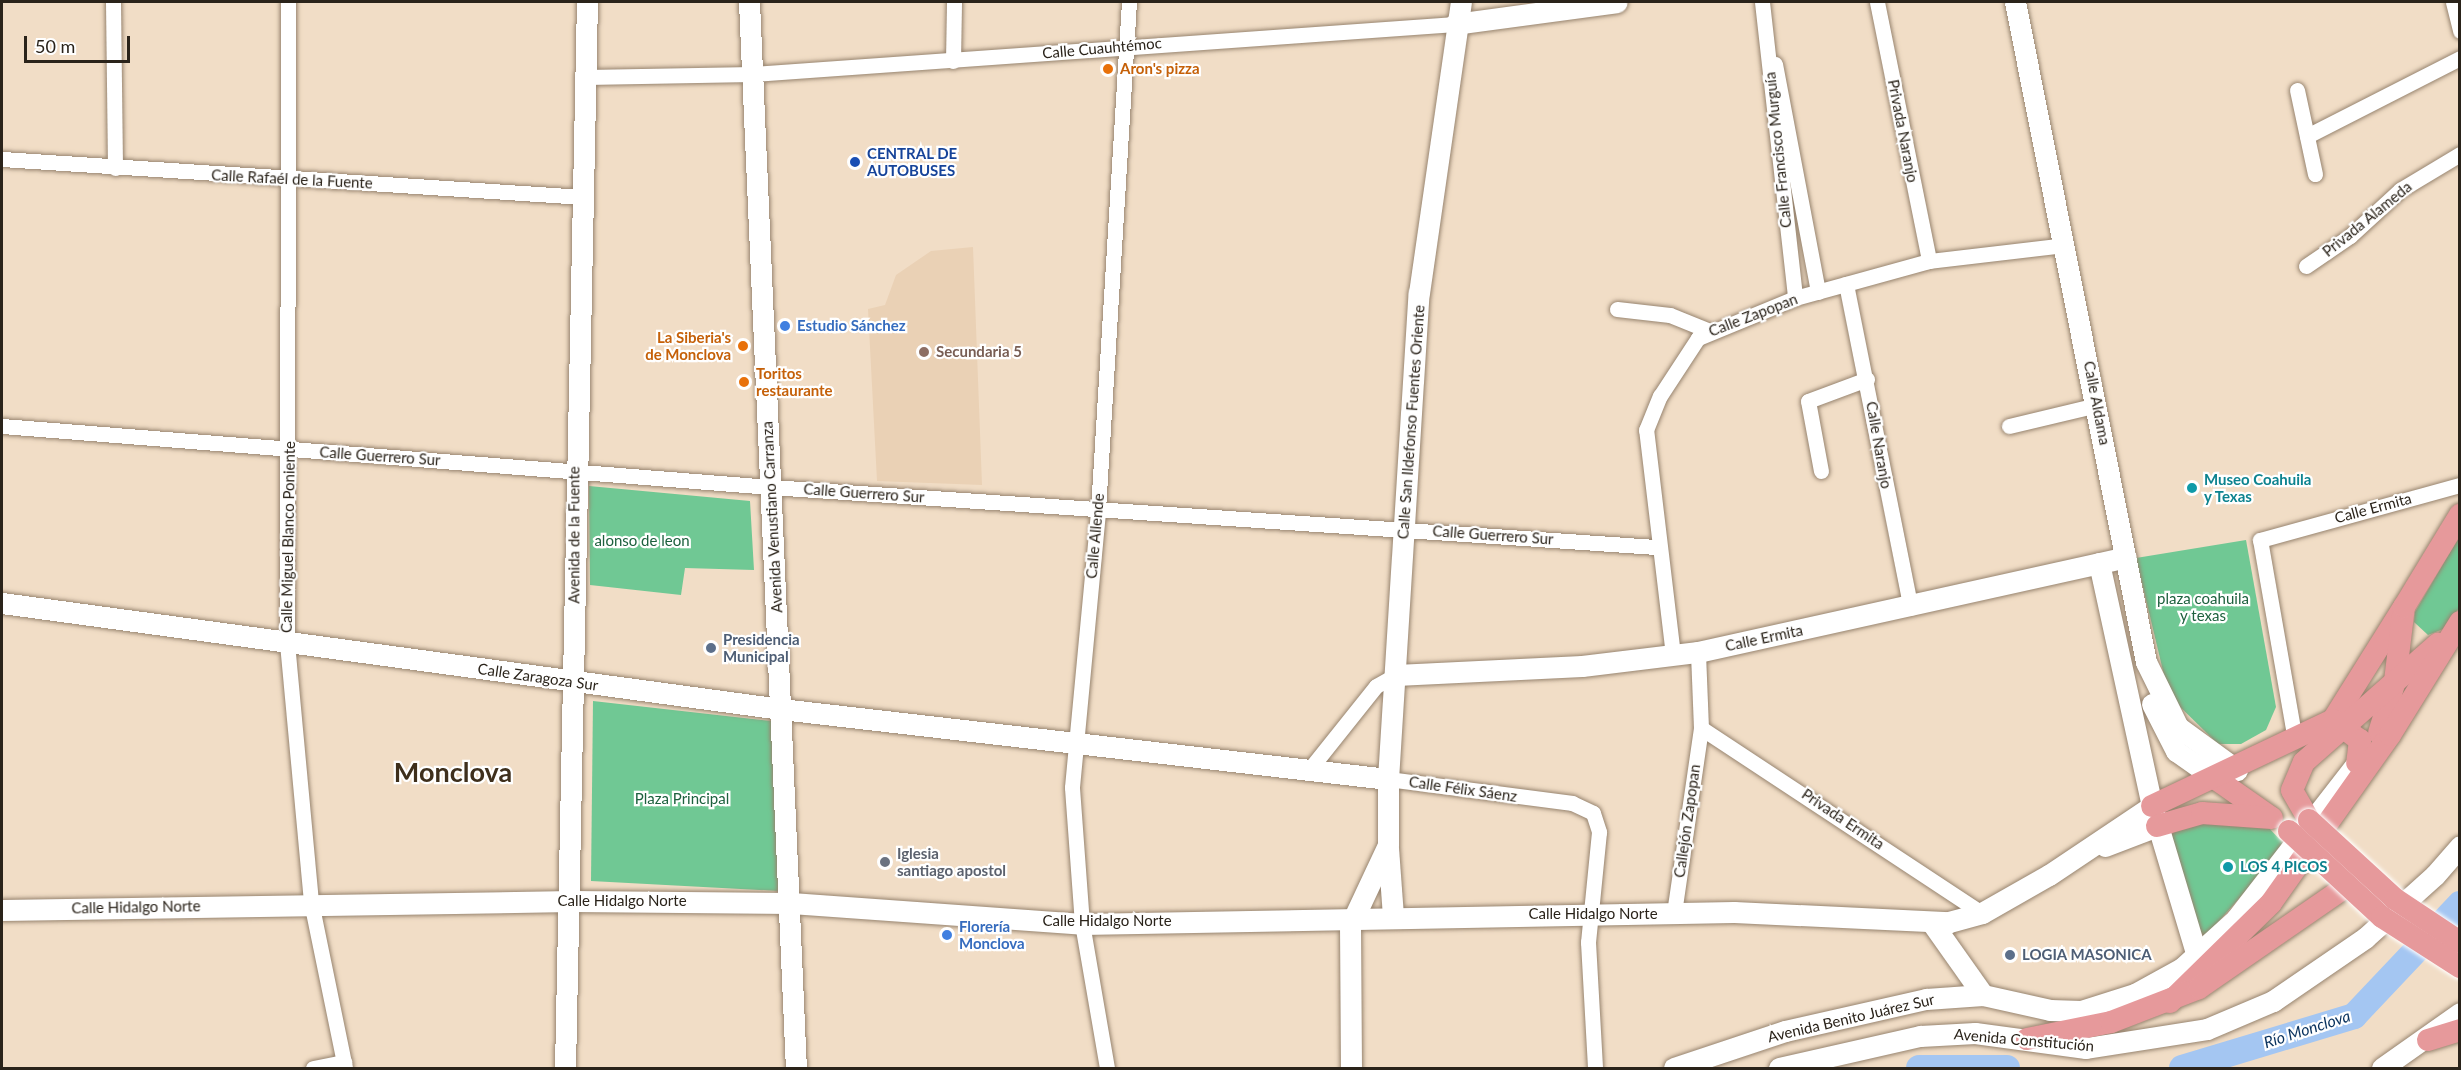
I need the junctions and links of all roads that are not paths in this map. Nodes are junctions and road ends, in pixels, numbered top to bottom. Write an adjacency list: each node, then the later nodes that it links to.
1 (113, 2): 25 (street)
2 (288, 2): 27 (street, Calle Miguel Blanco Poniente)
3 (587, 2): 20 (street, Avenida de la Fuente)
4 (748, 2): 19 (street, Avenida Venustiano Carranza)
5 (954, 2): 18 (street)
6 (1129, 2): 15 (street, Calle Allende)
7 (1461, 2): 13 (street, Calle San Ildefonso Fuentes Oriente)
8 (1617, 2): 13 (street, Calle Cuauhtémoc)
9 (1762, 2): 16 (street, Calle Francisco Murguía)
10 (1877, 2): 30 (street, Privada Naranjo)
11 (2015, 2): 29 (street, Calle Aldama)
12 (2453, 2): 14 (street)
13 (1455, 24): 15 (street, Calle Cuauhtémoc); 48 (street, Calle San Ildefonso Fuentes Oriente)
14 (2460, 31)
15 (1127, 46): 18 (street, Calle Cuauhtémoc); 46 (street, Calle Allende)
16 (1769, 47): 33 (street); 34 (street, Calle Francisco Murguía)
17 (2460, 58): 22 (street)
18 (953, 61): 19 (street, Calle Cuauhtémoc)
19 (753, 74): 20 (street, Calle Cuauhtémoc); 45 (street, Avenida Venustiano Carranza)
20 (586, 77): 28 (street, Avenida de la Fuente)
21 (2297, 90): 22 (street)
22 (2307, 136): 26 (street)
23 (2460, 154): 31 (street, Privada Alameda)
24 (2, 159): 25 (street, Calle Rafaél de la Fuente)
25 (115, 168): 27 (street, Calle Rafaél de la Fuente)
26 (2315, 174)
27 (290, 179): 28 (street, Calle Rafaél de la Fuente); 41 (street, Calle Miguel Blanco Poniente)
28 (583, 197): 42 (street, Avenida de la Fuente)
29 (2065, 245): 30 (street, Calle Zapopan); 38 (street, Calle Aldama)
30 (1929, 261): 32 (street, Calle Zapopan)
31 (2306, 266)
32 (1846, 284): 33 (street, Calle Zapopan); 37 (street, Calle Naranjo)
33 (1818, 292): 34 (street, Calle Zapopan)
34 (1795, 298): 36 (street, Calle Zapopan)
35 (1617, 309): 36 (street)
36 (1707, 330): 49 (street, Calle Zapopan)
37 (1867, 379): 43 (street); 53 (street, Calle Naranjo)
38 (2097, 405): 40 (street); 50 (street, Calle Aldama)
39 (2, 426): 41 (street, Calle Guerrero Sur)
40 (2009, 426)
41 (289, 449): 42 (street, Calle Guerrero Sur); 56 (street, Calle Miguel Blanco Poniente)
42 (574, 470): 45 (street, Calle Guerrero Sur); 61 (street, Avenida de la Fuente)
43 (1821, 471)
44 (2460, 485): 67 (street, Calle Ermita)
45 (771, 487): 46 (street, Calle Guerrero Sur); 63 (street, Avenida Venustiano Carranza)
46 (1098, 510): 48 (street, Calle Guerrero Sur); 68 (street, Calle Allende)
47 (2460, 515): 54 (main road)
48 (1404, 528): 49 (street, Calle Guerrero Sur); 60 (street, Calle San Ildefonso Fuentes Oriente)
49 (1656, 547): 58 (street, Calle Zapopan)
50 (2127, 557): 51 (street, Calle Ermita); 59 (street, Calle Aldama)
51 (2099, 563): 53 (street, Calle Ermita); 64 (street)
52 (2, 603): 56 (street, Calle Zaragoza Sur)
53 (1911, 608): 57 (street, Calle Ermita)
54 (2404, 614): 55 (main road); 62 (main road); 65 (main road)
55 (2451, 632): 62 (main road); 95 (main road)
56 (287, 643): 61 (street, Calle Zaragoza Sur); 81 (street, Calle Miguel Blanco Poniente)
57 (1698, 652): 58 (street, Calle Ermita); 66 (street)
58 (1672, 655): 60 (street, Calle Ermita)
59 (2146, 662): 69 (street); 72 (street, Calle Aldama)
60 (1396, 675): 71 (street); 73 (street, Calle San Ildefonso Fuentes Oriente)
61 (572, 681): 63 (street, Calle Zaragoza Sur); 80 (street, Avenida de la Fuente)
62 (2396, 681): 65 (main road); 70 (main road)
63 (782, 709): 68 (street, Calle Zaragoza Sur); 82 (street, Avenida Venustiano Carranza)
64 (2133, 721): 69 (street); 75 (street)
65 (2337, 723): 67 (main road); 70 (main road); 91 (main road, bridge)
66 (1701, 728): 85 (street, Callejón Zapopan); 86 (street, Privada Ermita)
67 (2295, 740): 72 (main road)
68 (1075, 745): 71 (street, Calle Félix Sáenz); 90 (street, Calle Allende)
69 (2176, 751): 74 (street)
70 (2357, 763): 92 (street, Avenida Benito Juárez Sur)
71 (1309, 770): 73 (street, Calle Félix Sáenz)
72 (2237, 770): 74 (main road)
73 (1388, 779): 77 (street, Calle San Ildefonso Fuentes Oriente); 84 (street, Calle Félix Sáenz)
74 (2216, 779): 75 (main road); 76 (main road)
75 (2155, 816): 76 (main road); 86 (street, Calle Hidalgo Norte); 92 (street)
76 (2280, 825): 79 (main road, bridge)
77 (1388, 845): 87 (street, Calle San Ildefonso Fuentes Oriente); 88 (street, Calle San Ildefonso Fuentes Oriente)
78 (2460, 846): 98 (street, Avenida Constitución)
79 (2347, 886): 93 (main road, bridge); 95 (main road)
80 (572, 901): 81 (street, Calle Hidalgo Norte); 82 (street, Calle Hidalgo Norte); 102 (street, Avenida de la Fuente)
81 (311, 902): 83 (street, Calle Hidalgo Norte); 100 (street, Calle Miguel Blanco Poniente)
82 (791, 903): 90 (street, Calle Hidalgo Norte); 103 (street, Avenida Venustiano Carranza)
83 (2, 910)
84 (1590, 913): 85 (street, Calle Hidalgo Norte); 87 (street, Calle Hidalgo Norte); 106 (street, Calle Félix Sáenz)
85 (1674, 913): 89 (street, Calle Hidalgo Norte)
86 (1982, 913): 89 (street, Calle Hidalgo Norte)
87 (1394, 916): 88 (street, Calle Hidalgo Norte)
88 (1353, 917): 90 (street, Calle Hidalgo Norte); 105 (street, Calle San Ildefonso Fuentes Oriente)
89 (1932, 922): 94 (street)
90 (1082, 924): 104 (street, Calle Allende)
91 (2460, 942)
92 (2197, 956): 94 (street, Avenida Benito Juárez Sur)
93 (2460, 967)
94 (1983, 995): 107 (street, Avenida Benito Juárez Sur)
95 (2170, 1002): 98 (main road)
96 (2460, 1013): 99 (street)
97 (2460, 1030): 99 (main road)
98 (2027, 1039): 108 (street, Avenida Constitución)
99 (2428, 1041): 109 (street)
100 (344, 1065): 101 (street)
101 (313, 1068)
102 (565, 1068)
103 (796, 1068)
104 (1107, 1068)
105 (1351, 1068)
106 (1595, 1068)
107 (1674, 1068)
108 (1779, 1068)
109 (2382, 1068)

